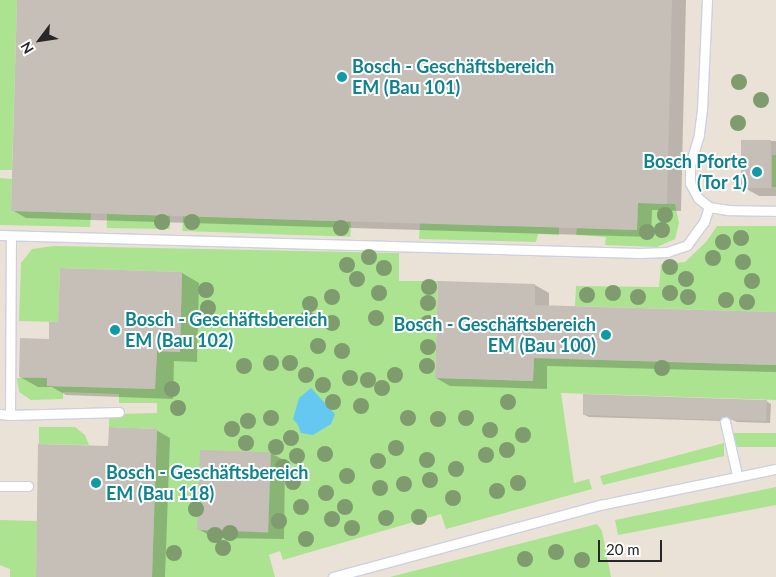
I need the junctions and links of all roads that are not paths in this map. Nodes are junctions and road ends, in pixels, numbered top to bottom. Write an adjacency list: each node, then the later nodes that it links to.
1 (706, 0): 2 (lane)
2 (709, 207): 3 (lane); 5 (lane)
3 (776, 211)
4 (0, 235): 5 (lane)
5 (11, 236): 8 (lane)
6 (119, 412): 8 (lane)
7 (0, 414): 8 (lane)
8 (10, 415)
9 (725, 422): 11 (lane)
10 (776, 468): 11 (lane)
11 (737, 475): 14 (lane)
12 (0, 486): 13 (lane)
13 (28, 486)
14 (333, 577)

